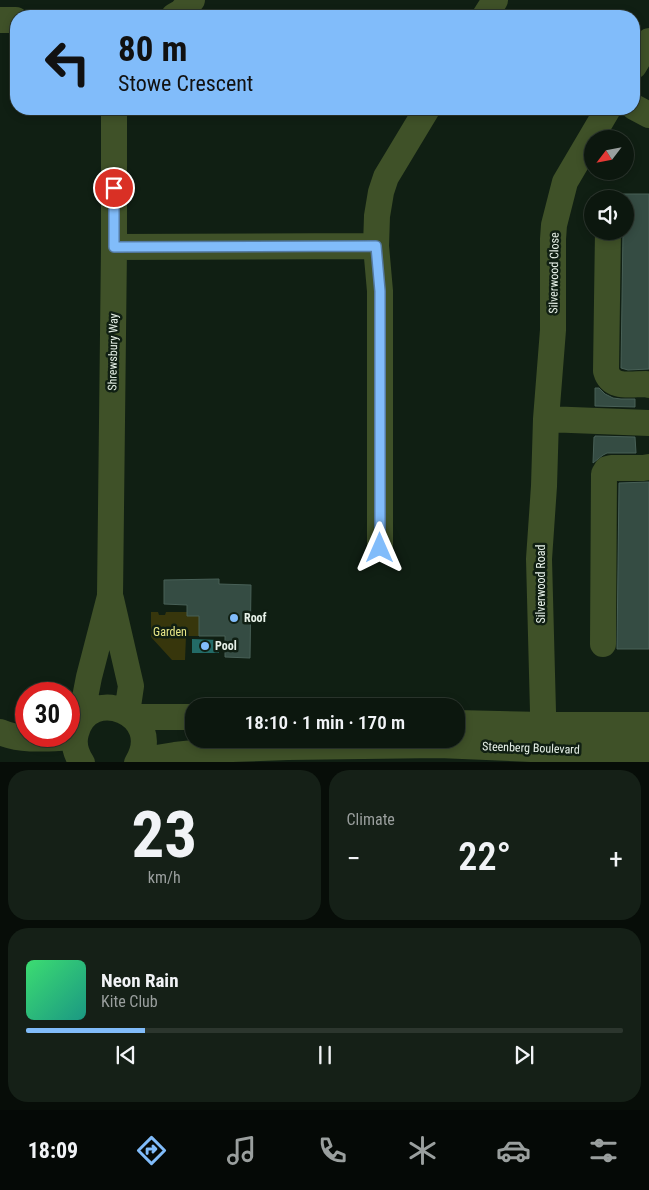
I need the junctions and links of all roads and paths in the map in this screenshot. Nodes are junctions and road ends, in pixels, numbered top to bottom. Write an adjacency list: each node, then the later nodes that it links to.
1 (192, 0): 2 (street)
2 (183, 10)
3 (649, 41): 4 (street)
4 (640, 56)
5 (114, 115): 10 (street, Shrewsbury Way)
6 (423, 115): 9 (street)
7 (604, 115): 12 (street, Silverwood Close)
8 (608, 240): 11 (street)
9 (376, 246): 10 (street); 15 (street)
10 (114, 247): 16 (street, Shrewsbury Way)
11 (649, 385)
12 (546, 420): 13 (street); 26 (street, Silverwood Road)
13 (649, 423)
14 (649, 467): 17 (street)
15 (380, 548)
16 (110, 596): 18 (street); 20 (street)
17 (603, 644)
18 (130, 715): 19 (street); 23 (street); 32 (street)
19 (185, 717)
20 (80, 720)
21 (465, 724): 26 (street, Steenberg Boulevard)
22 (649, 725): 26 (street, Steenberg Boulevard)
23 (80, 727)
24 (0, 732): 25 (street)
25 (15, 737)
26 (544, 737): 27 (street, Steenberg Boulevard); 30 (street, Steenberg Boulevard)
27 (465, 742)
28 (75, 747): 31 (street)
29 (241, 748): 32 (street, Steenberg Boulevard)
30 (649, 751)
31 (82, 762)
32 (137, 762)

